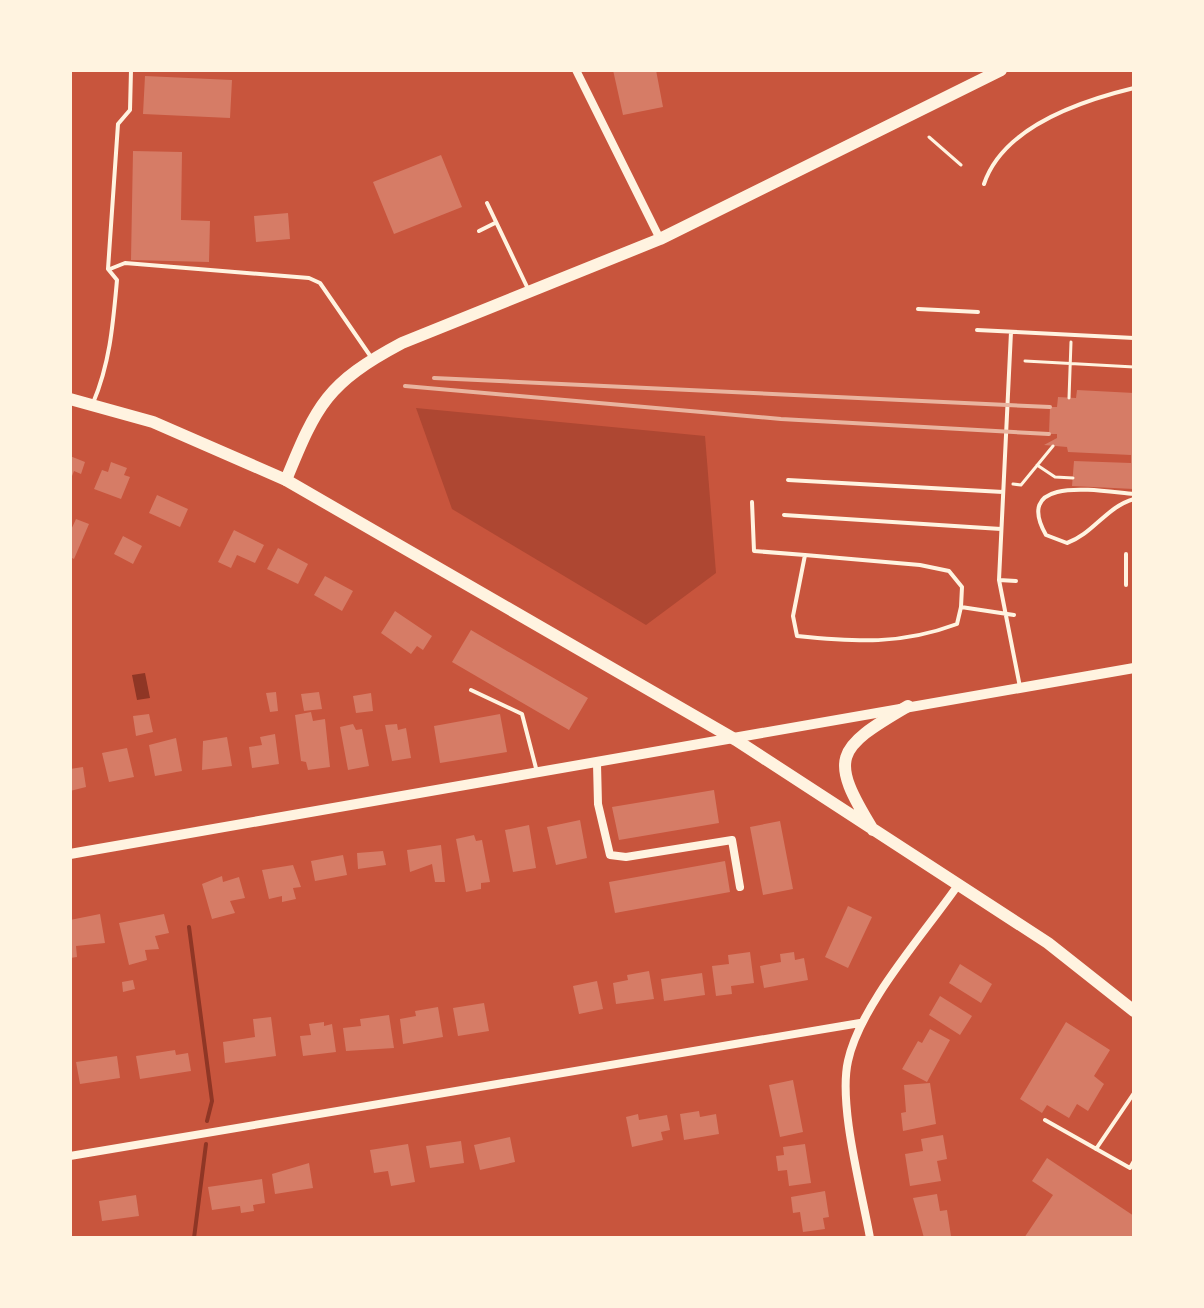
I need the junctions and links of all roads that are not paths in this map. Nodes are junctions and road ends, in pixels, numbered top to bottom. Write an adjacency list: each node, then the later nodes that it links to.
1 (131, 70): 10 (lane)
2 (576, 70): 9 (street)
3 (1001, 70): 9 (main road)
4 (1134, 88): 5 (lane)
5 (984, 184)
6 (487, 203): 7 (lane)
7 (496, 222): 8 (lane); 11 (lane)
8 (479, 231)
9 (660, 239): 11 (main road)
10 (108, 269): 17 (lane); 19 (lane)
11 (530, 294): 17 (main road)
12 (918, 309): 13 (lane)
13 (978, 312)
14 (977, 330): 15 (lane)
15 (1011, 332): 16 (lane); 22 (lane)
16 (1134, 338)
17 (373, 359): 20 (main road)
18 (70, 399): 19 (main road)
19 (92, 405): 20 (main road)
20 (286, 480): 39 (main road)
21 (788, 480): 22 (lane)
22 (1003, 492): 26 (lane)
23 (1134, 497): 23 (lane)
24 (752, 502): 28 (lane)
25 (784, 515): 26 (lane)
26 (1002, 529): 29 (lane)
27 (1126, 554): 31 (lane)
28 (805, 555): 32 (lane); 32 (lane)
29 (999, 580): 30 (lane); 33 (lane)
30 (1016, 581)
31 (1126, 585)
32 (961, 607): 33 (lane)
33 (1004, 612): 34 (lane); 36 (lane)
34 (1014, 615)
35 (1134, 668): 36 (street)
36 (1020, 687): 38 (street)
37 (471, 690): 41 (lane)
38 (908, 706): 39 (street); 42 (main road)
39 (736, 740): 40 (street); 42 (main road)
40 (597, 764): 41 (street); 45 (street)
41 (537, 775): 43 (street)
42 (875, 833): 44 (main road)
43 (70, 854)
44 (958, 885): 46 (main road); 48 (street)
45 (740, 887)
46 (1127, 1000): 47 (main road)
47 (1134, 1011)
48 (860, 1023): 52 (street); 54 (street)
49 (1134, 1093): 51 (lane)
50 (1045, 1120): 51 (lane)
51 (1096, 1149): 53 (lane)
52 (70, 1156)
53 (1134, 1161)
54 (870, 1238)

